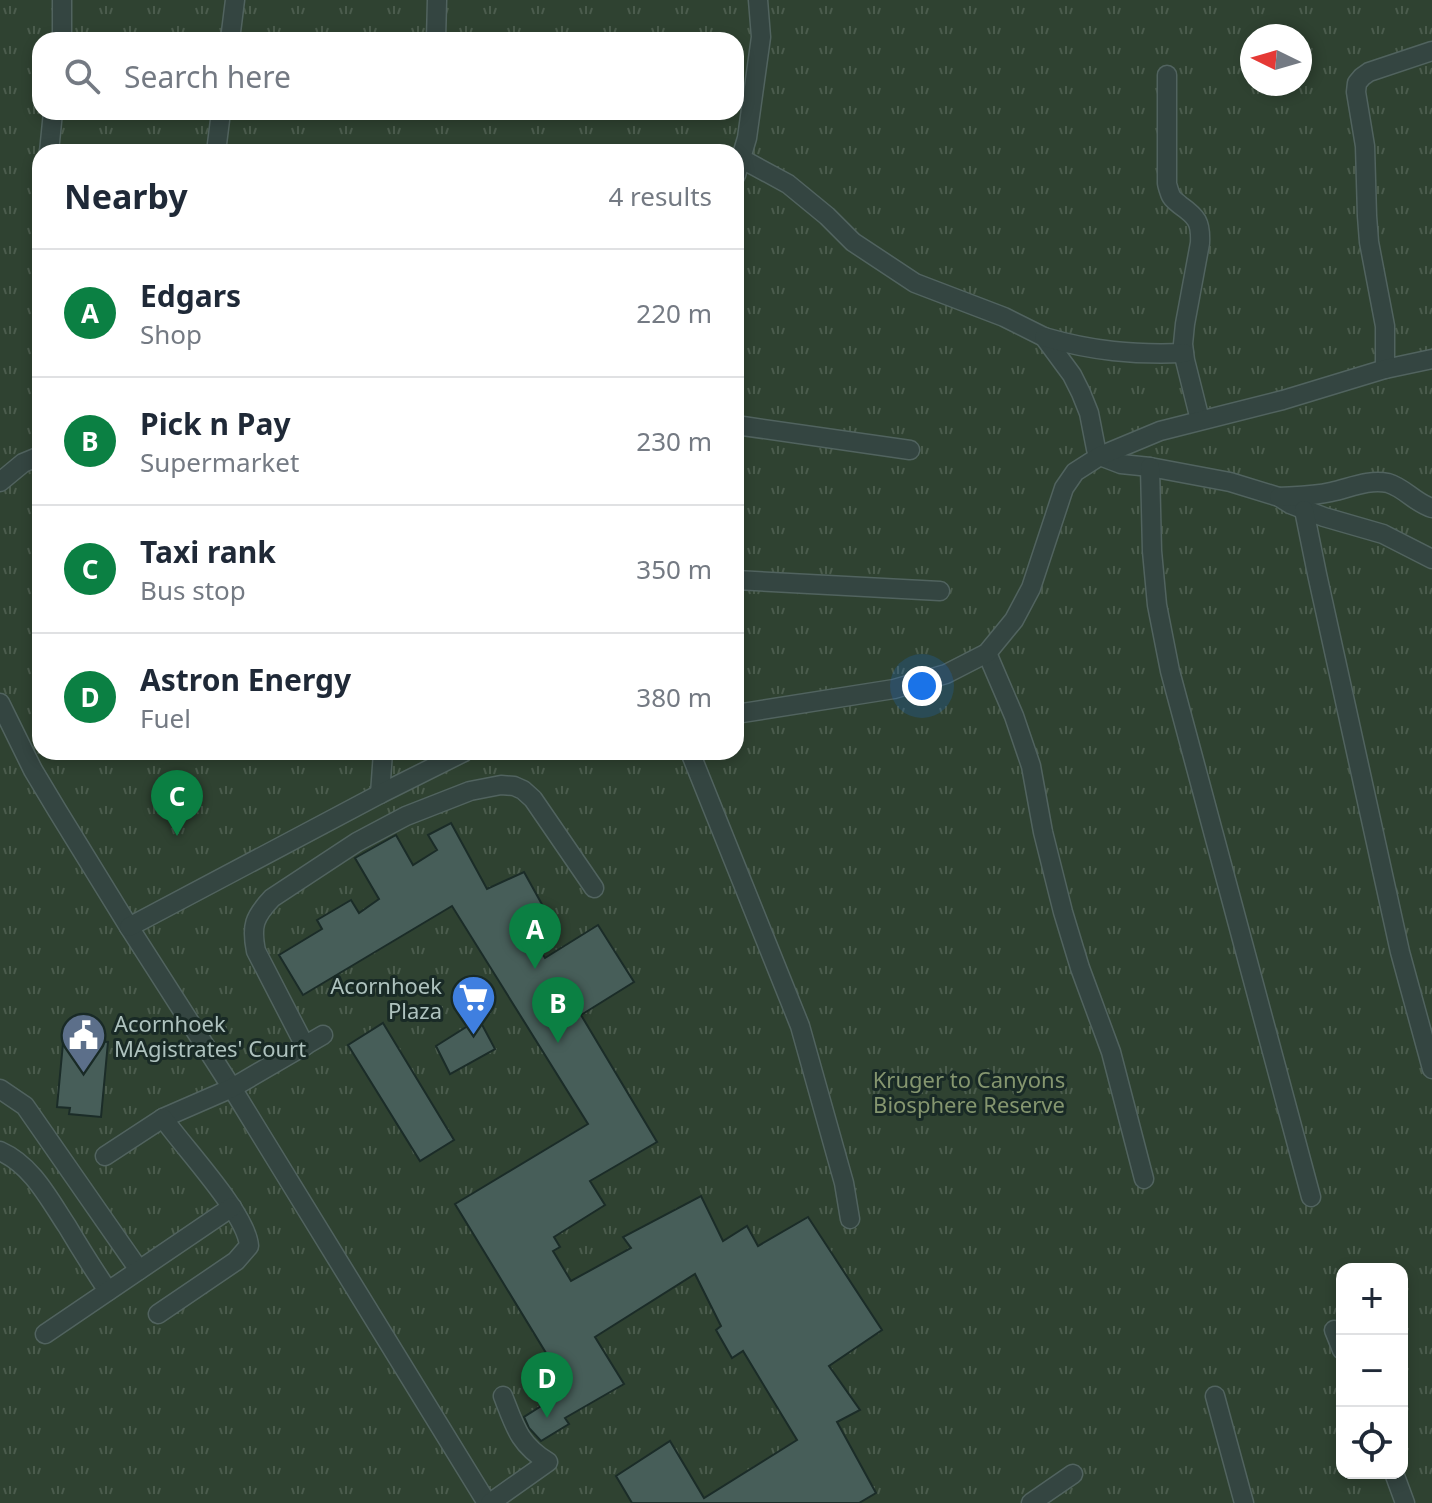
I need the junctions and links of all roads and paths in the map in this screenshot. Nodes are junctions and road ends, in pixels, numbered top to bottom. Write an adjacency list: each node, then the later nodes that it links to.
1 (62, 0): 5 (street)
2 (235, 0): 6 (street)
3 (437, 0): 7 (street)
4 (758, 0): 14 (street)
5 (62, 32)
6 (231, 32)
7 (436, 32)
8 (1432, 51): 19 (street)
9 (1167, 75): 17 (street)
10 (52, 120): 12 (street)
11 (220, 120): 13 (street)
12 (50, 144)
13 (217, 144)
14 (744, 149)
15 (744, 169): 16 (street)
16 (1044, 337): 17 (street); 23 (street)
17 (1184, 353): 20 (street)
18 (1432, 359): 19 (street)
19 (1385, 369): 20 (street)
20 (1200, 420): 23 (street)
21 (744, 426): 22 (street)
22 (910, 450)
23 (1100, 456): 25 (street); 33 (street)
24 (32, 459): 26 (street)
25 (1150, 467): 27 (street); 51 (street)
26 (0, 482)
27 (1279, 497): 28 (street); 29 (street)
28 (1432, 508)
29 (1304, 510): 30 (street); 44 (street)
30 (1432, 559)
31 (744, 580): 32 (street)
32 (940, 591)
33 (987, 653): 35 (street); 50 (street)
34 (1, 708): 41 (street)
35 (744, 713)
36 (382, 760): 39 (street)
37 (448, 760): 39 (street)
38 (693, 760): 53 (street)
39 (380, 794): 41 (street)
40 (594, 888): 43 (street)
41 (129, 927): 45 (street)
42 (323, 1035): 43 (street)
43 (305, 1046): 45 (street)
44 (1432, 1069)
45 (232, 1088): 47 (street); 64 (street)
46 (0, 1089): 54 (street)
47 (163, 1118): 49 (street); 52 (street)
48 (0, 1151): 55 (street)
49 (105, 1156)
50 (1144, 1179)
51 (1311, 1197)
52 (232, 1207): 54 (street); 56 (street)
53 (850, 1219)
54 (139, 1270): 55 (street)
55 (108, 1291): 58 (street)
56 (158, 1314)
57 (1334, 1330): 59 (street)
58 (45, 1334)
59 (1336, 1335)
60 (503, 1396): 64 (street)
61 (1215, 1396): 66 (street)
62 (1073, 1474): 65 (street)
63 (1396, 1479): 67 (street)
64 (488, 1503)
65 (1031, 1503)
66 (1244, 1503)
67 (1405, 1503)

